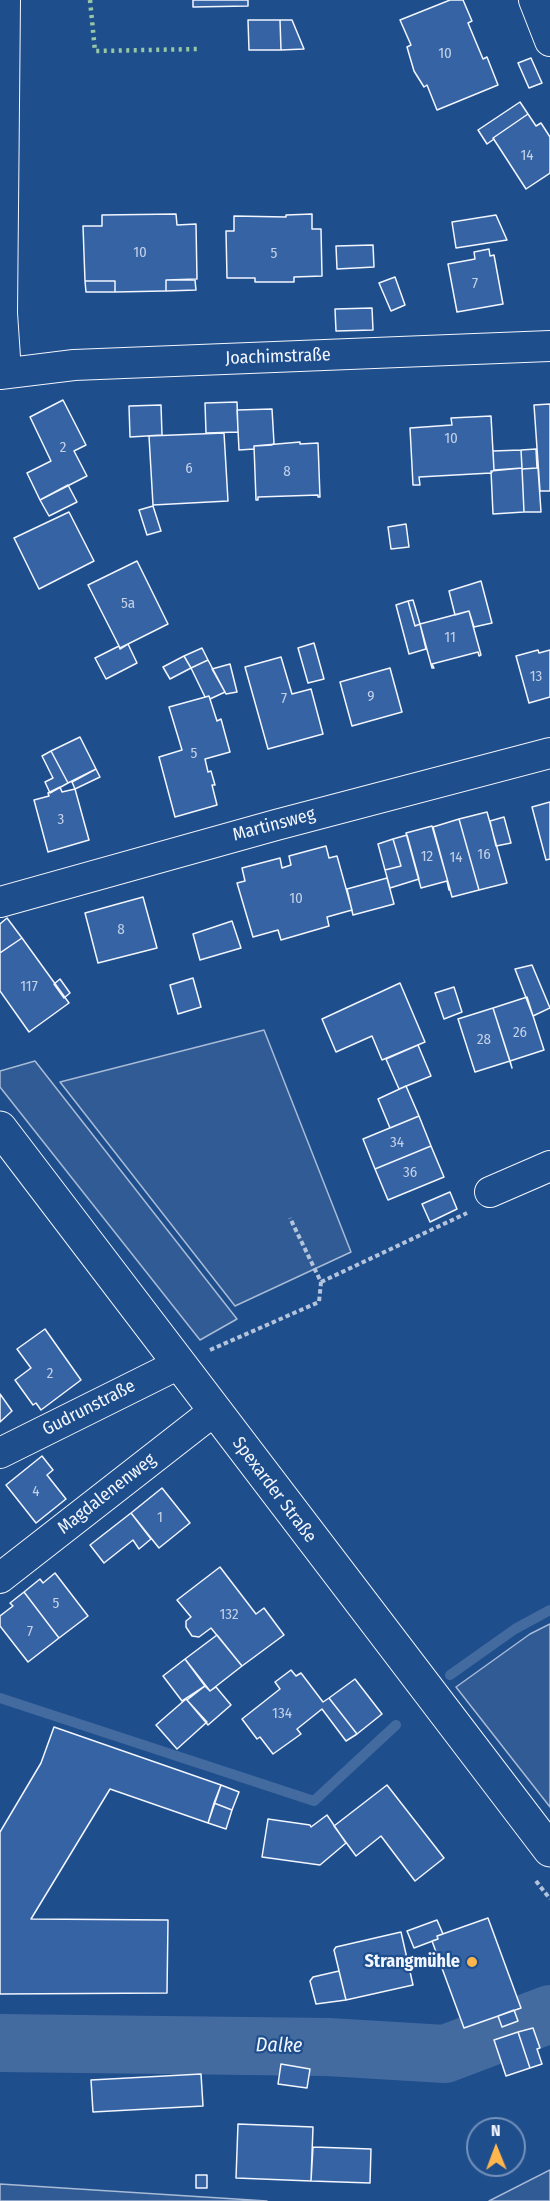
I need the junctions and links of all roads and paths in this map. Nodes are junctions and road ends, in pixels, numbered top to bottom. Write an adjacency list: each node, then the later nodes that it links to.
1 (4, 0): 4 (street)
2 (534, 0): 3 (street)
3 (550, 42)
4 (2, 65): 6 (street)
5 (550, 346): 6 (street, Joachimstraße)
6 (3, 373)
7 (550, 753): 8 (street, Martinsweg)
8 (0, 902)
9 (0, 1128): 14 (main road, Spexarder Straße)
10 (550, 1166): 11 (street)
11 (490, 1192): 13 (path)
12 (290, 1218): 13 (path)
13 (321, 1282): 14 (path)
14 (179, 1364): 15 (main road, Spexarder Straße); 16 (street, Gudrunstraße)
15 (214, 1411): 17 (street, Magdalenenweg); 18 (main road, Spexarder Straße)
16 (0, 1453)
17 (0, 1578)
18 (550, 1850)

